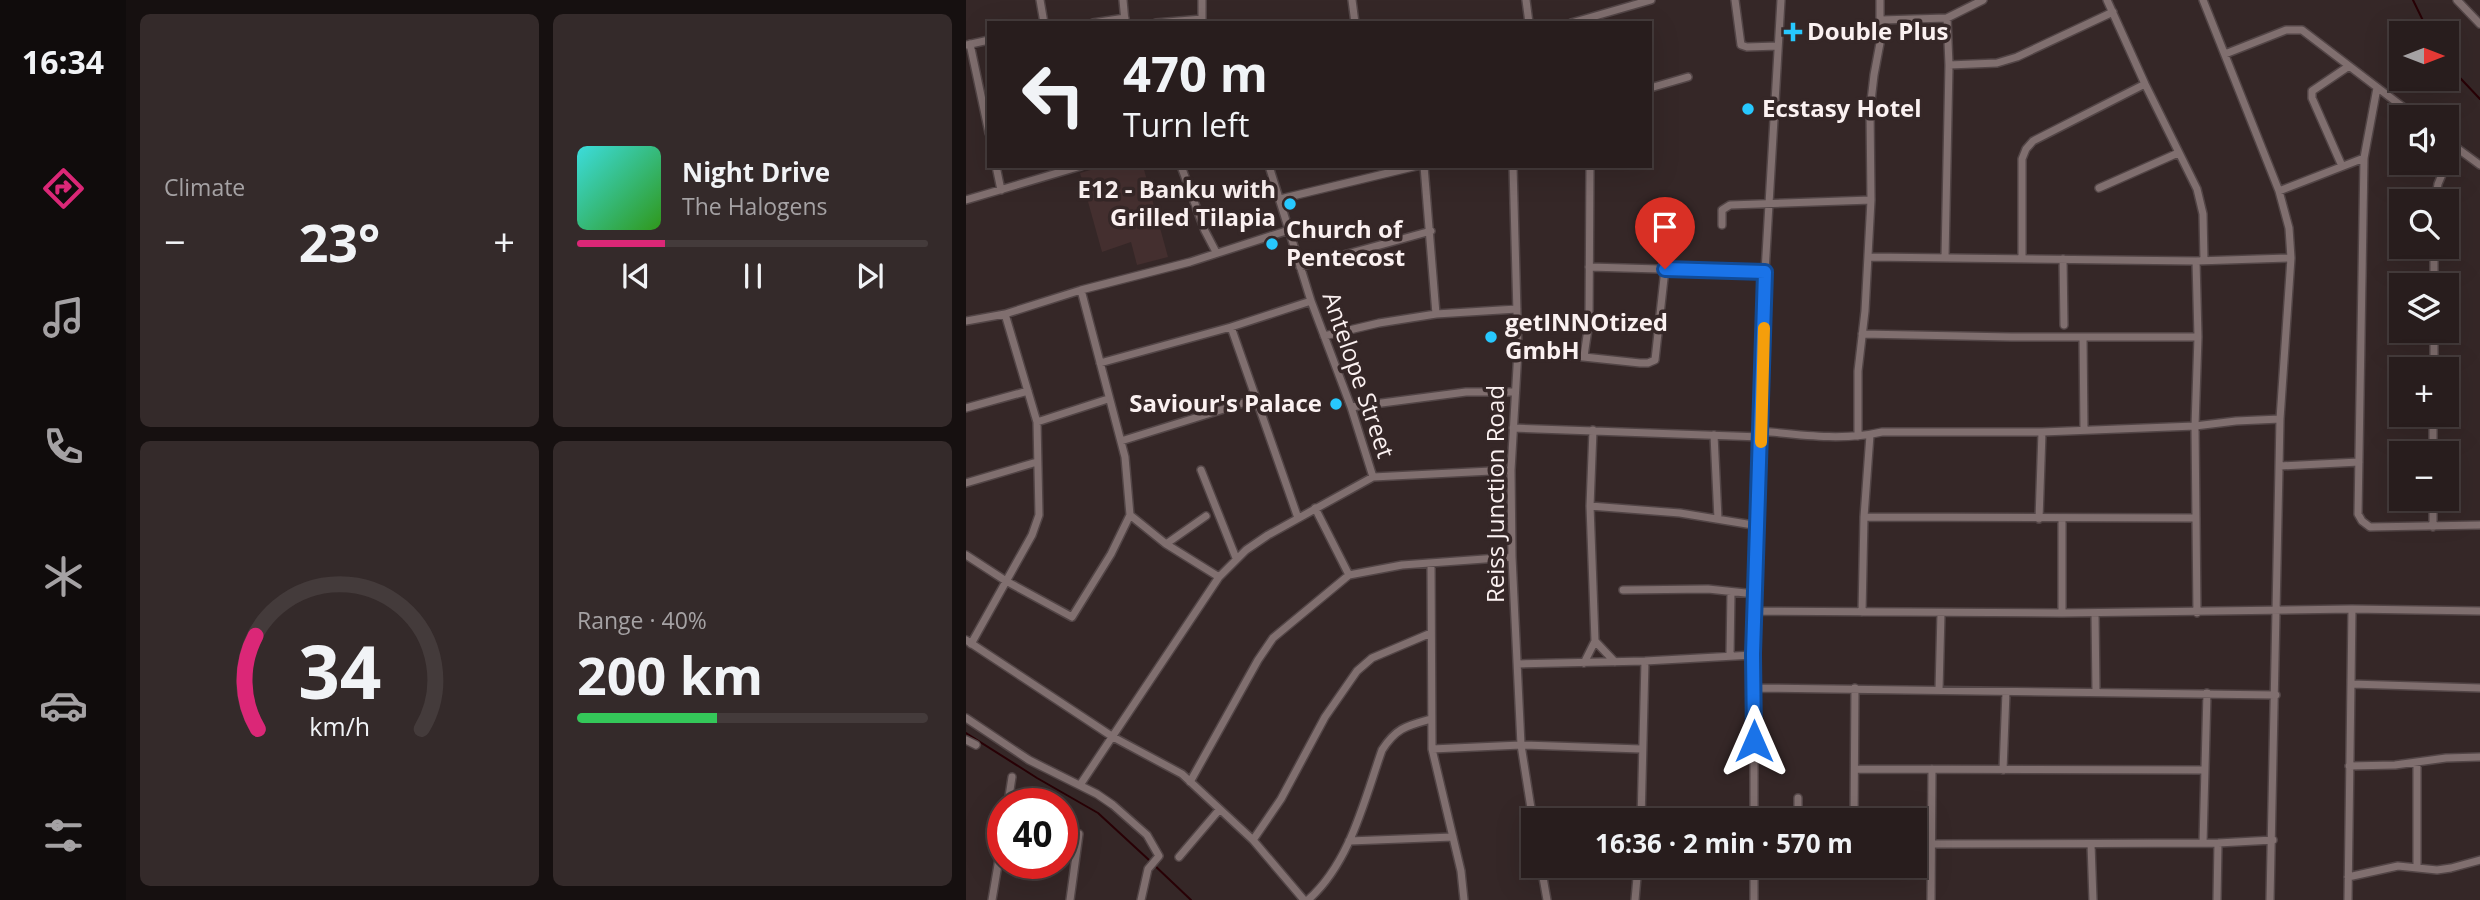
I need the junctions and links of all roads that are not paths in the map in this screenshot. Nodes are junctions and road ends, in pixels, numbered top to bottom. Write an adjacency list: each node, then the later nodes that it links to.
1 (1040, 0): 18 (street)
2 (1124, 0): 16 (street)
3 (1202, 0): 19 (street)
4 (1352, 0): 20 (street)
5 (1526, 0): 21 (street)
6 (1651, 0): 22 (street)
7 (1735, 0): 26 (street)
8 (1781, 0): 26 (street)
9 (1880, 0): 17 (street)
10 (1983, 0): 15 (street)
11 (2108, 0): 14 (street)
12 (2203, 0): 27 (street)
13 (2457, 0): 23 (street)
14 (2113, 12): 28 (street); 31 (street)
15 (1947, 18): 17 (street); 28 (street)
16 (1125, 20)
17 (1881, 20): 54 (street)
18 (1044, 21)
19 (1202, 21)
20 (1355, 21)
21 (1529, 21)
22 (1578, 21)
23 (2480, 24)
24 (987, 40): 25 (street)
25 (968, 44): 35 (street)
26 (1778, 46): 55 (street)
27 (2225, 54): 29 (street); 51 (street)
28 (1949, 65): 61 (street)
29 (2349, 66): 33 (street); 39 (street)
30 (1688, 78): 32 (street)
31 (2145, 84): 37 (street); 62 (street)
32 (1652, 87)
33 (2377, 88): 34 (street); 38 (street)
34 (2400, 105)
35 (987, 125)
36 (2459, 150): 40 (street)
37 (2178, 152): 49 (street); 65 (street)
38 (2364, 158): 39 (street); 104 (street)
39 (2342, 166): 51 (street)
40 (2480, 166)
41 (996, 168): 50 (street)
42 (1074, 168): 50 (street)
43 (1182, 168): 59 (street)
44 (1270, 168): 52 (street, Antelope Street)
45 (1409, 168): 52 (street)
46 (1424, 168): 58 (street)
47 (1513, 168): 72 (street, Reiss Junction Road)
48 (1590, 168): 67 (street)
49 (2098, 188)
50 (1001, 190): 53 (street)
51 (2279, 191): 63 (street)
52 (1280, 199): 57 (street, Antelope Street)
53 (966, 200)
54 (1871, 200): 55 (street); 60 (street)
55 (1769, 203): 56 (street); 69 (street)
56 (1721, 225)
57 (1289, 230): 59 (street); 66 (street, Antelope Street)
58 (1431, 231): 66 (street); 74 (street)
59 (1216, 252): 70 (street)
60 (1869, 257): 61 (street); 78 (street)
61 (1945, 258): 62 (street)
62 (2022, 258): 64 (street)
63 (2291, 258): 65 (street); 91 (street)
64 (2063, 259): 65 (street); 76 (street)
65 (2200, 260): 81 (street)
66 (1300, 267): 71 (street, Antelope Street)
67 (1589, 267): 68 (street); 83 (street)
68 (1665, 269): 69 (street); 83 (street)
69 (1765, 272): 98 (street)
70 (1080, 290): 73 (street); 84 (street)
71 (1311, 300): 77 (street); 79 (street, Antelope Street)
72 (1517, 309): 74 (street); 82 (street, Reiss Junction Road)
73 (1005, 314): 75 (street); 85 (street)
74 (1436, 314): 79 (street)
75 (966, 321)
76 (2064, 325)
77 (1231, 327): 84 (street); 88 (street)
78 (1862, 334): 80 (street); 101 (street)
79 (1324, 337): 89 (street, Antelope Street)
80 (2083, 337): 81 (street); 96 (street)
81 (2198, 337): 93 (street)
82 (1518, 350): 83 (street); 86 (street, Reiss Junction Road)
83 (1584, 356)
84 (1100, 363): 87 (street)
85 (1028, 391): 90 (street); 92 (street)
86 (1514, 392): 89 (street); 94 (street, Reiss Junction Road)
87 (1108, 399): 92 (street); 102 (street)
88 (1256, 399): 102 (street); 116 (street)
89 (1351, 407): 108 (street, Antelope Street)
90 (966, 408)
91 (2280, 419): 93 (street); 105 (street)
92 (1037, 422): 103 (street)
93 (2195, 426): 96 (street); 117 (street)
94 (1513, 428): 95 (street); 107 (street, Reiss Junction Road)
95 (1593, 430): 99 (street); 110 (street)
96 (2084, 430): 97 (street)
97 (2042, 432): 100 (street); 119 (street)
98 (1761, 434): 99 (street); 101 (street); 122 (street)
99 (1714, 435): 118 (street)
100 (1870, 435): 101 (street); 115 (street)
101 (1858, 436)
102 (1121, 441): 113 (street)
103 (1037, 462): 109 (street); 131 (street)
104 (2359, 462): 105 (street); 123 (street)
105 (2280, 466): 136 (street)
106 (1201, 470): 127 (street)
107 (1511, 470): 108 (street); 126 (street, Reiss Junction Road)
108 (1373, 477): 111 (street)
109 (966, 483)
110 (1590, 506): 118 (street); 145 (street)
111 (1315, 508): 116 (street); 129 (street)
112 (2433, 511): 123 (street)
113 (1130, 515): 124 (street); 131 (street)
114 (1206, 516): 124 (street)
115 (1864, 517): 119 (street); 139 (street)
116 (1298, 518): 127 (street)
117 (2196, 518): 120 (street); 143 (street)
118 (1718, 519): 122 (street)
119 (2039, 519): 120 (street)
120 (2062, 519): 142 (street)
121 (2480, 525): 123 (street)
122 (1759, 526): 134 (street)
123 (2433, 527)
124 (1166, 544): 130 (street)
125 (966, 555): 131 (street)
126 (1512, 557): 128 (street); 152 (street, Reiss Junction Road)
127 (1236, 558): 130 (street)
128 (1431, 563): 129 (street); 144 (street)
129 (1349, 575): 178 (street)
130 (1219, 578): 164 (street)
131 (1006, 581): 146 (street)
132 (1623, 590): 133 (street)
133 (1731, 592): 134 (street); 147 (street)
134 (1755, 594): 137 (street)
135 (2352, 609): 136 (street); 138 (street); 153 (street)
136 (2278, 610): 143 (street); 161 (street)
137 (1754, 611): 139 (street); 148 (street)
138 (2480, 611)
139 (1862, 612): 141 (street)
140 (2095, 612): 142 (street); 143 (street); 159 (street)
141 (1941, 613): 142 (street); 157 (street)
142 (2062, 613)
143 (2197, 613)
144 (1431, 633): 163 (street); 190 (street)
145 (1595, 641): 150 (street); 151 (street)
146 (968, 642): 164 (street)
147 (1730, 654): 148 (street); 149 (street)
148 (1753, 654): 154 (street)
149 (1645, 661): 150 (street); 169 (street)
150 (1615, 662): 151 (street)
151 (1584, 663): 152 (street)
152 (1518, 664): 167 (street, Reiss Junction Road)
153 (2351, 684): 156 (street); 172 (street)
154 (1753, 688): 155 (street); 184 (street)
155 (1855, 688): 157 (street); 173 (street)
156 (2480, 688)
157 (1939, 690): 158 (street)
158 (2006, 692): 159 (street); 175 (street)
159 (2096, 692): 160 (street)
160 (2207, 694): 161 (street); 176 (street)
161 (2276, 695): 191 (street)
162 (966, 718): 179 (street)
163 (1431, 719): 168 (street); 192 (street)
164 (1112, 737): 178 (street); 179 (street)
165 (966, 740): 166 (street)
166 (976, 745)
167 (1521, 745): 168 (street); 169 (street); 182 (street, Reiss Junction Road)
168 (1432, 748): 189 (street)
169 (1641, 748): 183 (street)
170 (2480, 757): 171 (street)
171 (2417, 762): 172 (street); 199 (street)
172 (2349, 766): 200 (street)
173 (1855, 769): 174 (street); 186 (street)
174 (1932, 769): 175 (street); 195 (street)
175 (2004, 770): 176 (street)
176 (2204, 770): 193 (street)
177 (1012, 777): 180 (street)
178 (1190, 782): 187 (street)
179 (1080, 785): 207 (street)
180 (1010, 788)
181 (1798, 798): 185 (street)
182 (1531, 808)
183 (1641, 808)
184 (1754, 808)
185 (1798, 808)
186 (1854, 808)
187 (1219, 810): 190 (street); 197 (street)
188 (1079, 834): 206 (street)
189 (1453, 837): 192 (street); 209 (street)
190 (1253, 840): 208 (street)
191 (2273, 840): 194 (street); 216 (street)
192 (1349, 841): 208 (street)
193 (2203, 843): 194 (street); 196 (street)
194 (2218, 843): 215 (street)
195 (1931, 844): 196 (street); 213 (street)
196 (2091, 844): 214 (street)
197 (1179, 857)
198 (2480, 860): 199 (street)
199 (2417, 867): 200 (street)
200 (2348, 877): 217 (street)
201 (1543, 878): 210 (street)
202 (1636, 878): 211 (street)
203 (1754, 878): 212 (street)
204 (996, 879): 205 (street)
205 (992, 900)
206 (1070, 900)
207 (1141, 900)
208 (1306, 900)
209 (1464, 900)
210 (1547, 900)
211 (1635, 900)
212 (1754, 900)
213 (1931, 900)
214 (2093, 900)
215 (2217, 900)
216 (2270, 900)
217 (2348, 900)

